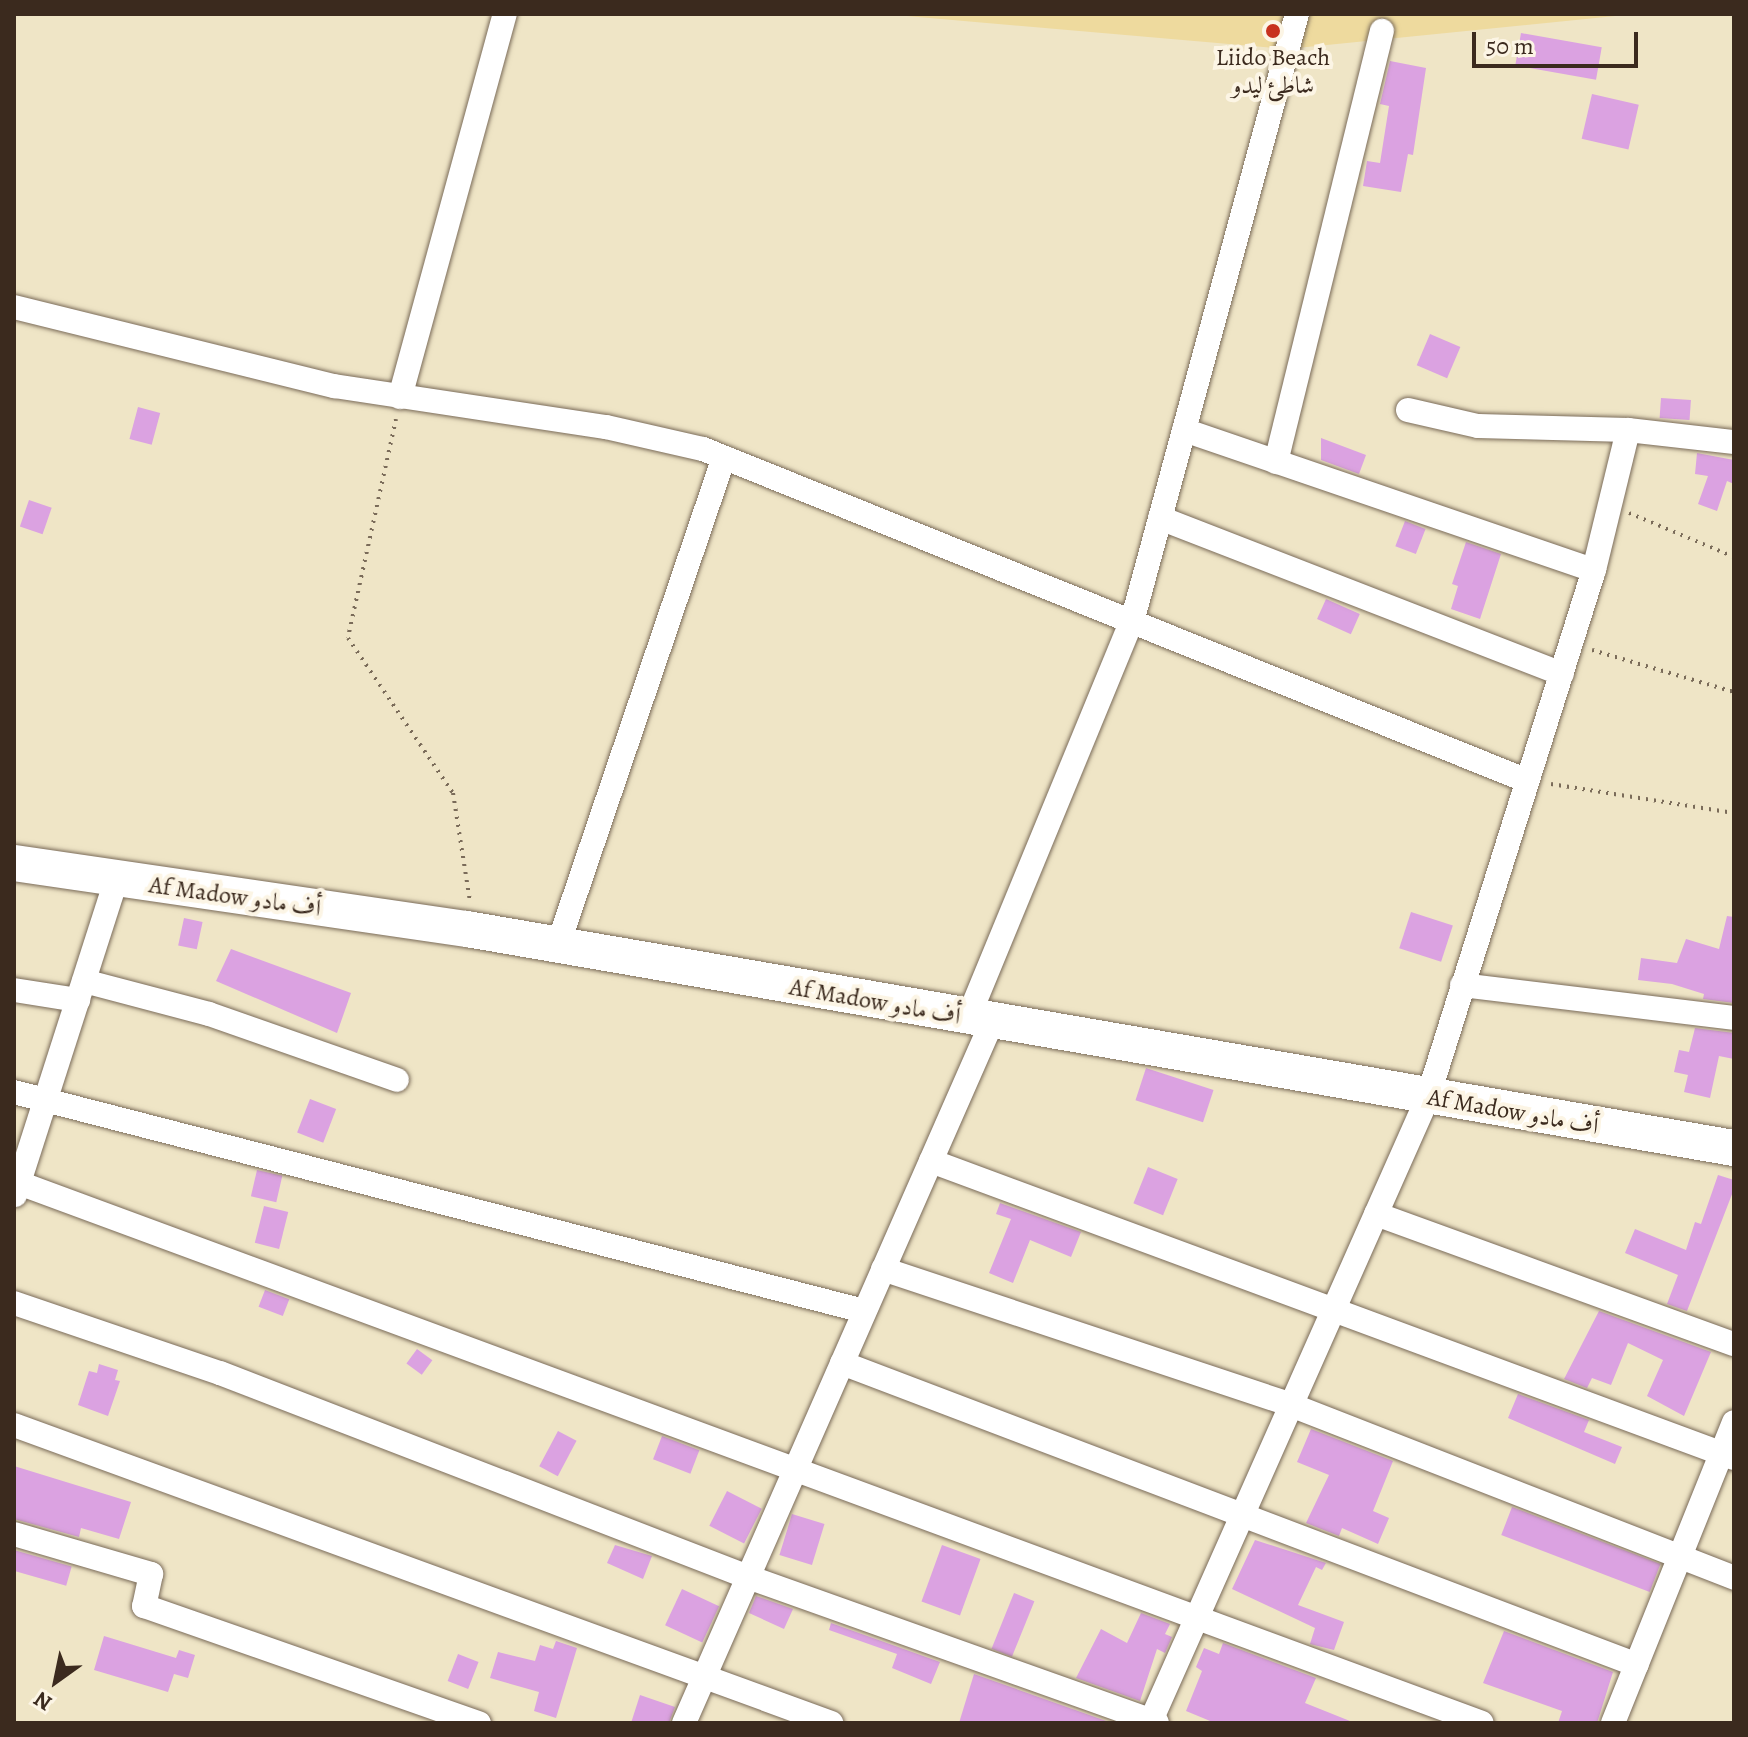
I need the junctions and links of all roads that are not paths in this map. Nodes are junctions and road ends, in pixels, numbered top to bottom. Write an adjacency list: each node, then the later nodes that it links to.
1 (505, 14): 5 (street)
2 (1297, 14): 7 (street)
3 (1382, 31): 11 (street)
4 (14, 307): 5 (street)
5 (400, 397): 10 (street)
6 (1408, 410): 8 (street)
7 (1184, 430): 11 (street); 12 (street)
8 (1628, 430): 9 (street); 13 (street)
9 (1734, 442)
10 (724, 457): 14 (street); 19 (street)
11 (1276, 462): 13 (street)
12 (1160, 518): 14 (street); 15 (street)
13 (1594, 570): 15 (street)
14 (1133, 618): 16 (street); 24 (street)
15 (1562, 674): 16 (street)
16 (1525, 780): 20 (street)
17 (14, 863): 18 (street, Af Madow أف مادو)
18 (116, 881): 19 (street, Af Madow أف مادو); 22 (street)
19 (558, 945): 24 (street, Af Madow أف مادو)
20 (1462, 985): 23 (street); 28 (street)
21 (14, 990): 22 (street)
22 (81, 990): 25 (street); 27 (street)
23 (1734, 1018)
24 (980, 1020): 28 (street, Af Madow أف مادو); 30 (street)
25 (397, 1080)
26 (14, 1092): 27 (street)
27 (46, 1097): 31 (street); 36 (street)
28 (1428, 1097): 29 (street, Af Madow أف مادو); 32 (street)
29 (1734, 1148)
30 (931, 1161): 33 (street); 35 (street)
31 (16, 1190): 43 (street)
32 (1376, 1214): 35 (street); 37 (street)
33 (883, 1269): 36 (street); 39 (street)
34 (14, 1303): 47 (street)
35 (1334, 1308): 39 (street); 42 (street)
36 (864, 1311): 38 (street)
37 (1734, 1344)
38 (842, 1363): 43 (street); 44 (street)
39 (1291, 1405): 44 (street); 46 (street)
40 (1734, 1422): 42 (street)
41 (14, 1425): 51 (street)
42 (1728, 1456): 46 (street)
43 (795, 1470): 47 (street); 49 (street)
44 (1242, 1514): 49 (street); 50 (street)
45 (14, 1534): 54 (street)
46 (1680, 1558): 48 (street); 50 (street)
47 (748, 1577): 51 (street); 53 (street)
48 (1734, 1578)
49 (1196, 1618): 53 (street); 57 (street)
50 (1637, 1665): 58 (street)
51 (705, 1677): 52 (street); 55 (street)
52 (800, 1718): 56 (street)
53 (1153, 1722)
54 (479, 1723)
55 (684, 1723)
56 (831, 1723)
57 (1482, 1723)
58 (1613, 1723)

